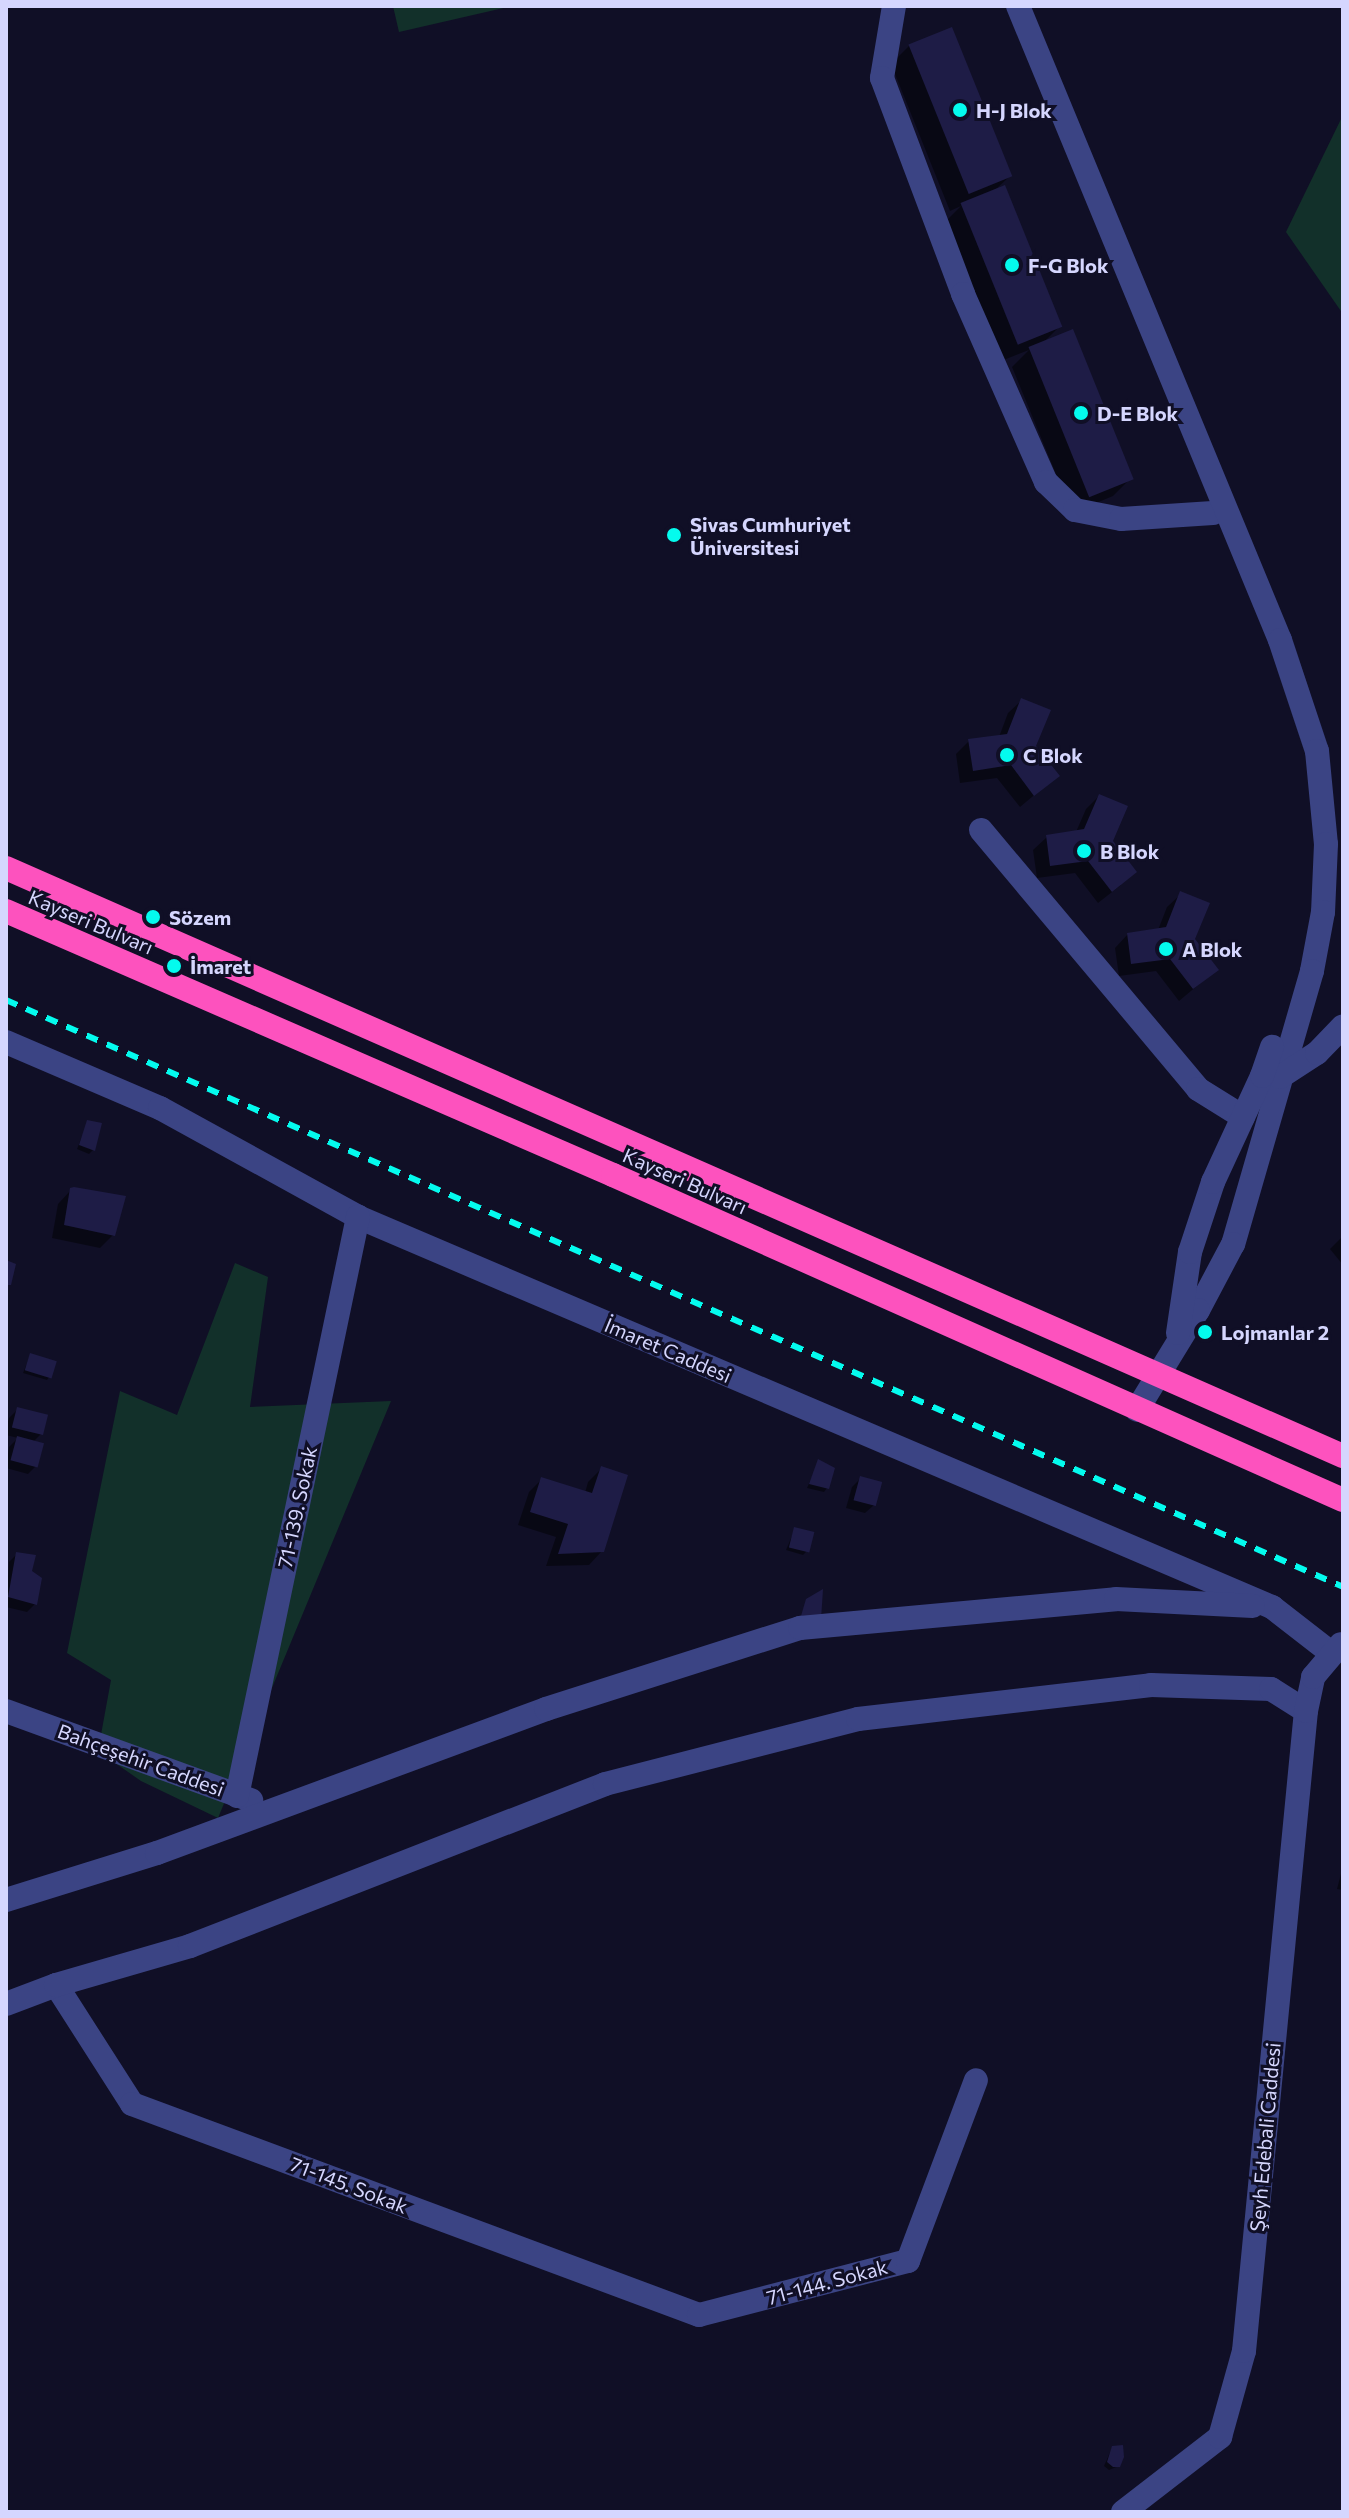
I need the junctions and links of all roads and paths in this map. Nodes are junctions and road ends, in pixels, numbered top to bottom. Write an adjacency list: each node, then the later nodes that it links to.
1 (1003, 6): 4 (street)
2 (1018, 6): 10 (street)
3 (892, 7): 4 (street)
4 (1213, 513): 11 (street)
5 (981, 830): 11 (street)
6 (6, 868): 14 (highway, Kayseri Bulvarı)
7 (6, 911): 15 (highway, Kayseri Bulvarı)
8 (1343, 1026): 10 (street)
9 (6, 1042): 12 (street, İmaret Caddesi)
10 (1280, 1077): 13 (street)
11 (1243, 1117): 13 (street)
12 (358, 1217): 18 (street, İmaret Caddesi); 22 (street, 71-139. Sokak)
13 (1177, 1340): 14 (street)
14 (1158, 1377): 15 (street); 16 (highway, Kayseri Bulvarı)
15 (1137, 1410): 17 (highway, Kayseri Bulvarı)
16 (1343, 1456)
17 (1343, 1500)
18 (1272, 1607): 19 (street, İmaret Caddesi); 23 (street)
19 (1337, 1648): 21 (street, Şeyh Edebali Caddesi)
20 (6, 1711): 22 (street, Bahçeşehir Caddesi)
21 (1306, 1711): 25 (street); 29 (street, Şeyh Edebali Caddesi)
22 (237, 1796): 23 (street, Bahçeşehir Caddesi)
23 (276, 1808): 24 (street)
24 (6, 1900)
25 (56, 1985): 26 (street); 28 (street, 71-145. Sokak)
26 (6, 2004)
27 (976, 2080): 28 (street, 71-144. Sokak)
28 (699, 2315)
29 (1123, 2512)

